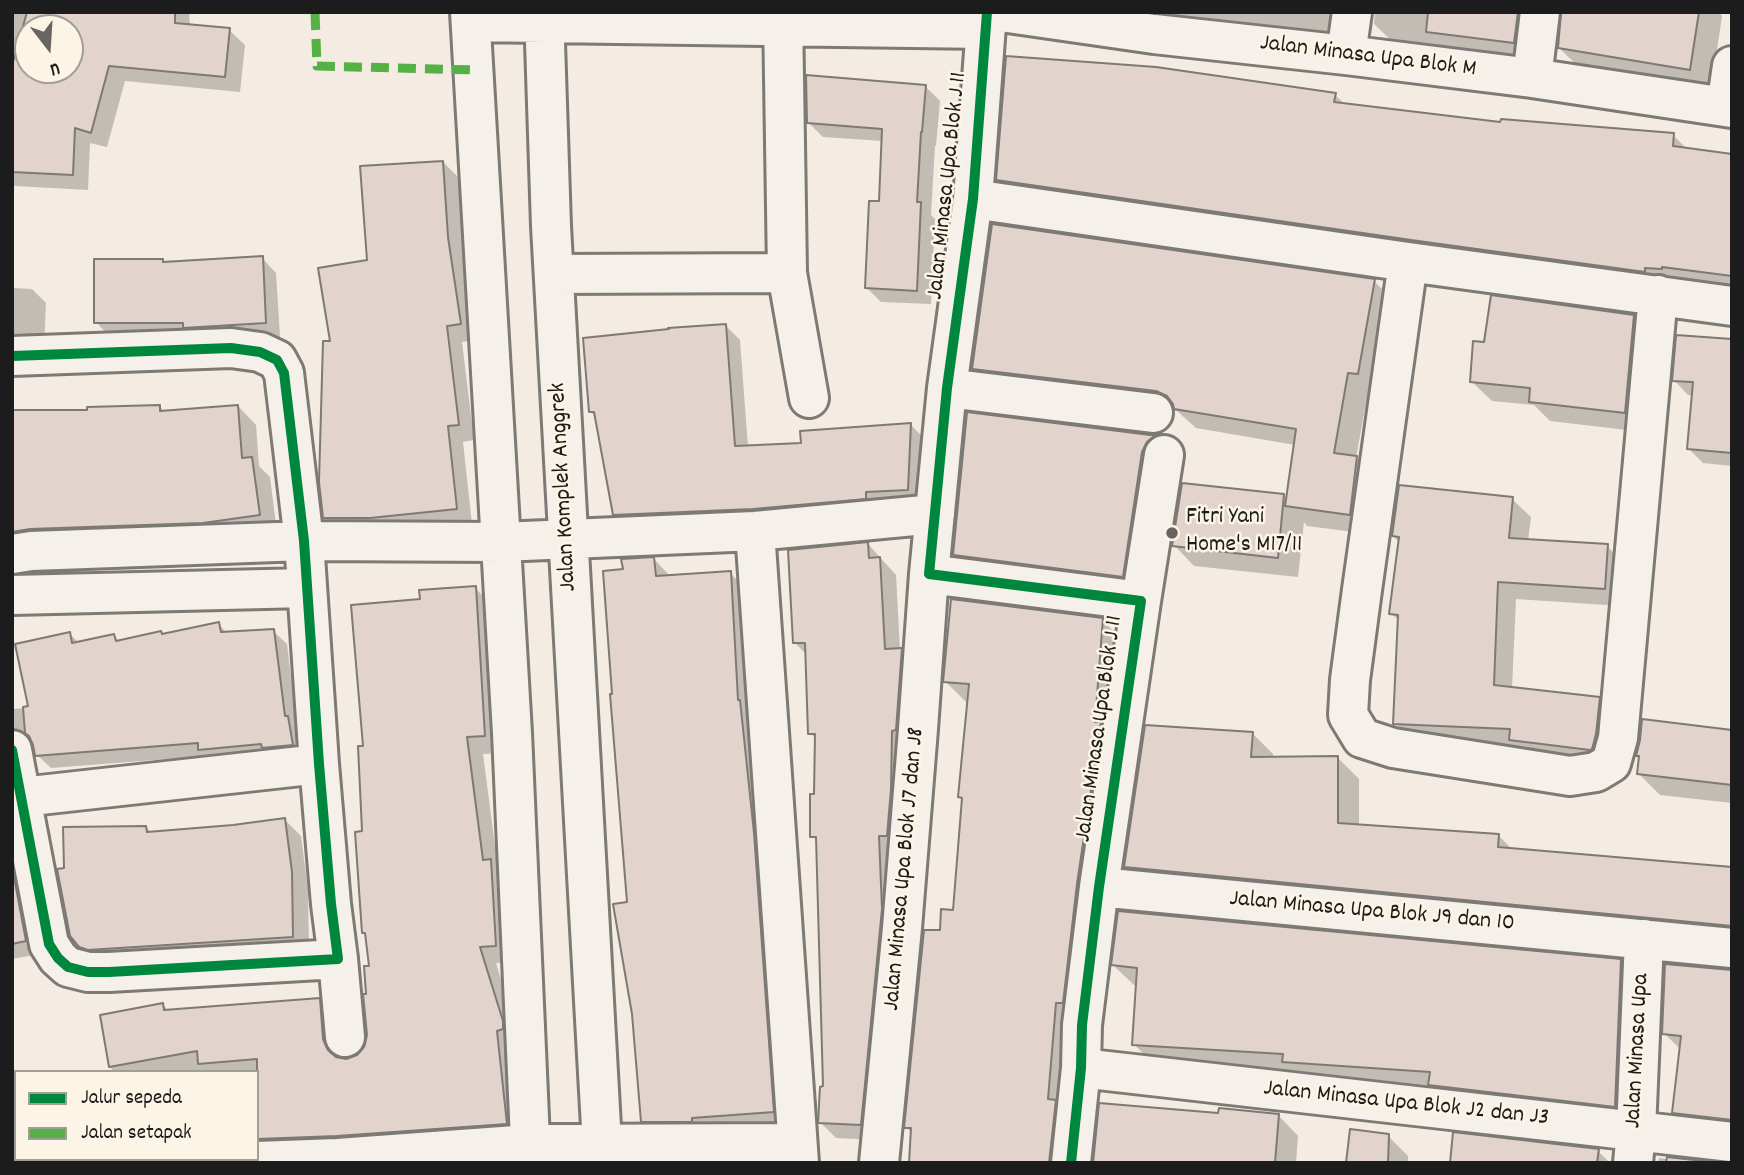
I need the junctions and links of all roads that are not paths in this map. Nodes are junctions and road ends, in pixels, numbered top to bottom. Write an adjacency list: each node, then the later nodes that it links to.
1 (1352, 12): 8 (street)
2 (1540, 12): 10 (street)
3 (470, 17): 5 (street, Jalan Minasa Upa Blok M); 27 (street)
4 (994, 17): 6 (street, Jalan Minasa Upa Blok M); 7 (street, Jalan Minasa Upa Blok M); 12 (street, Jalan Minasa Upa Blok J 11)
5 (545, 18): 6 (street, Jalan Minasa Upa Blok M); 14 (street, Jalan Komplek Anggrek)
6 (783, 19): 15 (street)
7 (1155, 23): 8 (street, Jalan Minasa Upa Blok M)
8 (1346, 55): 10 (street, Jalan Minasa Upa Blok M)
9 (1732, 66): 11 (street)
10 (1532, 78): 11 (street, Jalan Minasa Upa Blok M)
11 (1729, 108)
12 (973, 199): 13 (street); 19 (street, Jalan Minasa Upa Blok J 11)
13 (1408, 262): 16 (street); 16 (street)
14 (554, 274): 15 (street); 25 (street, Jalan Komplek Anggrek)
15 (787, 274): 20 (street)
16 (1658, 295): 17 (street)
17 (1732, 306)
18 (12, 356): 26 (street)
19 (947, 388): 21 (street); 23 (street, Jalan Minasa Upa Blok J 11)
20 (809, 398)
21 (1153, 413)
22 (1164, 455): 32 (street)
23 (935, 514): 24 (street); 29 (street, Jalan Minasa Upa Blok J 11)
24 (755, 531): 25 (street); 46 (street)
25 (568, 539): 27 (street); 45 (street, Jalan Komplek Anggrek)
26 (304, 541): 27 (street); 28 (street); 30 (street)
27 (501, 541): 44 (street)
28 (12, 554)
29 (929, 575): 32 (street, Jalan Minasa Upa Blok J 11); 49 (street, Jalan Minasa Upa Blok J7 dan J8)
30 (307, 589): 31 (street); 34 (street)
31 (12, 595)
32 (1141, 601): 36 (street, Jalan Minasa Upa Blok J 11)
33 (12, 750): 35 (street)
34 (319, 764): 35 (street); 39 (street)
35 (22, 797): 39 (street)
36 (1099, 887): 37 (street, Jalan Minasa Upa Blok J9 dan 10); 41 (street, Jalan Minasa Upa Blok J 11)
37 (1644, 939): 38 (street, Jalan Minasa Upa Blok J9 dan 10); 43 (street, Jalan Minasa Upa)
38 (1732, 948)
39 (338, 959): 40 (street)
40 (345, 1037)
41 (1081, 1068): 43 (street, Jalan Minasa Upa Blok J2 dan J3); 50 (street, Jalan Minasa Upa Blok J 11)
42 (1732, 1142): 43 (street, Jalan Minasa Upa Blok J2 dan J3)
43 (1634, 1147)
44 (531, 1153): 45 (street); 47 (street)
45 (602, 1153): 46 (street)
46 (798, 1153)
47 (338, 1160): 48 (street)
48 (203, 1163)
49 (879, 1163)
50 (1071, 1163)

